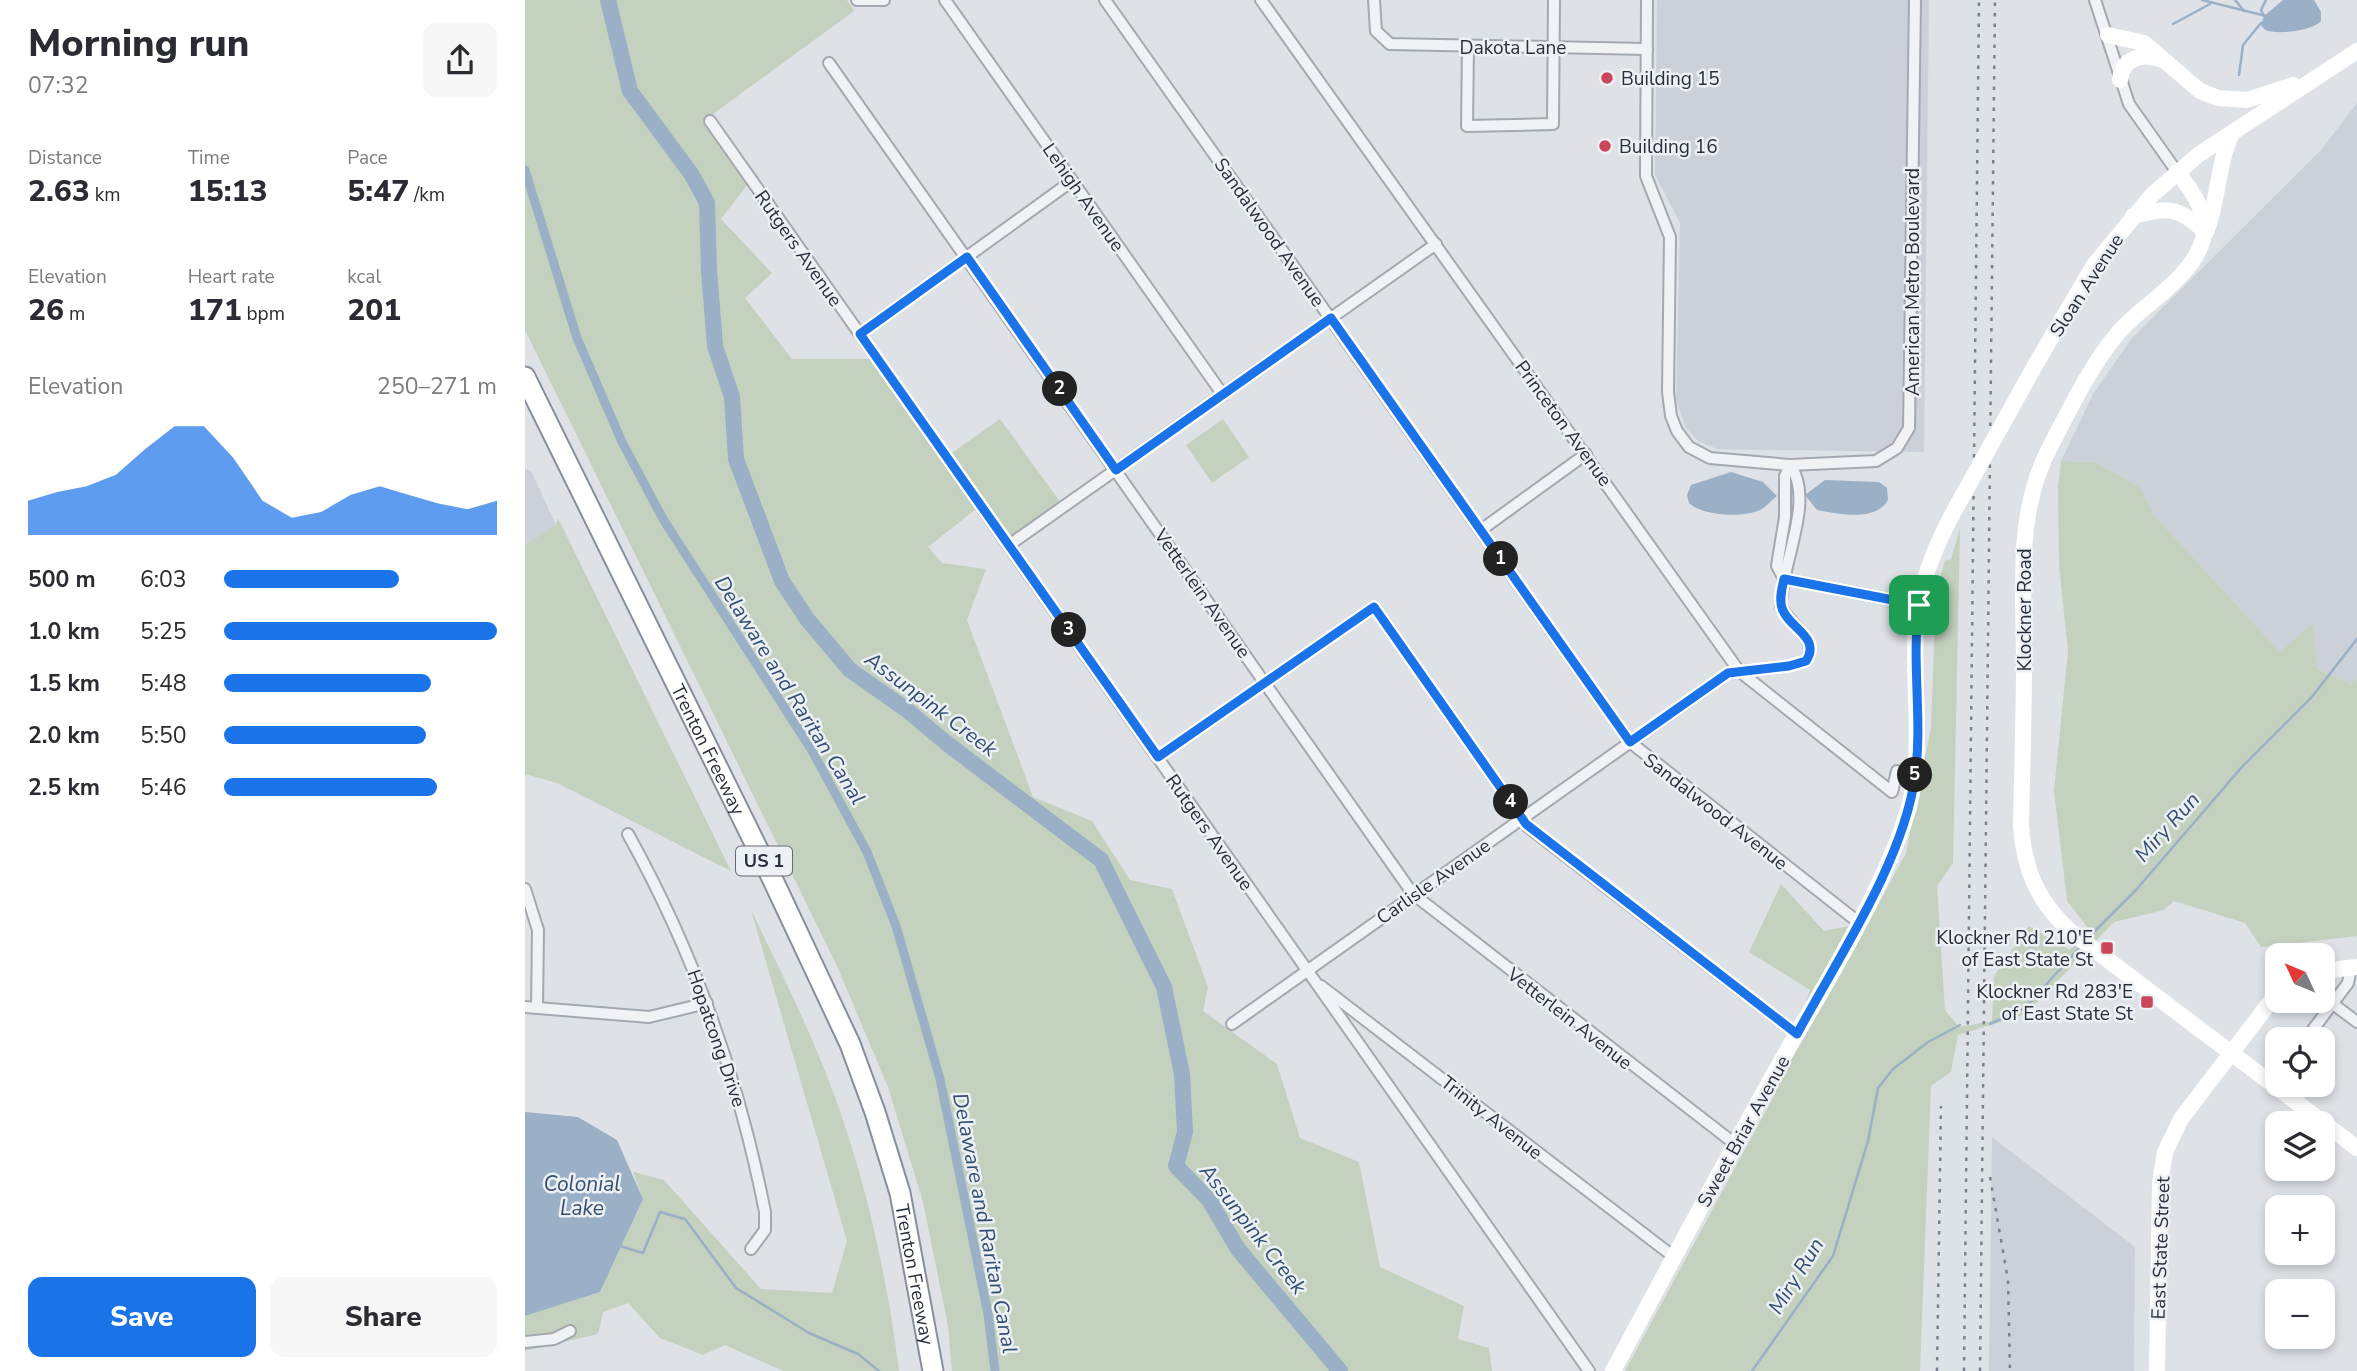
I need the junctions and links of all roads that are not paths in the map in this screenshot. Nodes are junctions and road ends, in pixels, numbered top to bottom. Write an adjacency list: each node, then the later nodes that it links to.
1 (857, 0): 2 (street)
2 (884, 0)
3 (945, 0): 23 (street, Lehigh Avenue)
4 (1105, 0): 28 (street, Sandalwood Avenue)
5 (1261, 0): 26 (street, Princeton Avenue)
6 (1374, 0): 13 (street, Dakota Lane)
7 (1554, 0): 12 (street)
8 (1647, 0): 14 (street, American Metro Boulevard)
9 (1915, 0): 34 (street, American Metro Boulevard)
10 (2095, 0): 11 (street)
11 (2108, 35): 16 (main road); 19 (street)
12 (1554, 46): 13 (street, Dakota Lane); 13 (street); 14 (street, Dakota Lane)
13 (1468, 47)
14 (1647, 49): 34 (street, American Metro Boulevard)
15 (2357, 51): 18 (main road, Sloan Avenue)
16 (2167, 62): 18 (main road); 19 (main road)
17 (829, 63): 27 (street, Vetterlein Avenue)
18 (2322, 74): 21 (main road, Sloan Avenue)
19 (2120, 80): 22 (street)
20 (710, 121): 29 (street, Rutgers Avenue)
21 (2232, 133): 22 (main road, Sloan Avenue); 25 (main road, Klockner Road)
22 (2177, 172): 24 (main road, Sloan Avenue); 25 (main road)
23 (1072, 181): 27 (street); 31 (street, Lehigh Avenue)
24 (2133, 216): 25 (main road); 39 (main road, Sloan Avenue, bridge)
25 (2204, 234): 63 (main road, Klockner Road)
26 (1436, 244): 28 (street); 33 (street, Princeton Avenue)
27 (967, 257): 29 (street); 35 (street, Vetterlein Avenue)
28 (1331, 318): 31 (street); 36 (street, Sandalwood Avenue)
29 (860, 334): 37 (street, Rutgers Avenue)
30 (525, 376): 73 (highway, Trenton Freeway / US 1)
31 (1223, 395): 35 (street)
32 (525, 404): 72 (highway, Trenton Freeway / US 1)
33 (1586, 454): 36 (street); 40 (street, Princeton Avenue)
34 (1790, 465): 38 (street)
35 (1116, 470): 37 (street); 41 (street, Vetterlein Avenue)
36 (1481, 530): 42 (street, Sandalwood Avenue)
37 (1009, 545): 43 (street, Rutgers Avenue)
38 (1784, 579): 39 (street); 40 (street)
39 (1919, 605): 49 (main road, Sweet Briar Avenue)
40 (1739, 671): 42 (street, Carlisle Avenue); 44 (street, Princeton Avenue)
41 (1265, 682): 43 (street); 45 (street); 48 (street, Vetterlein Avenue)
42 (1630, 742): 45 (street, Carlisle Avenue); 49 (street, Sandalwood Avenue)
43 (1158, 757): 52 (street, Rutgers Avenue)
44 (1897, 771)
45 (1521, 818): 48 (street, Carlisle Avenue); 62 (street)
46 (628, 834): 54 (street, Hopatcong Drive)
47 (525, 889): 56 (street)
48 (1413, 894): 52 (street, Carlisle Avenue); 66 (street, Vetterlein Avenue)
49 (1857, 922): 62 (main road, Sweet Briar Avenue)
50 (2354, 967): 51 (main road); 53 (street)
51 (2335, 969)
52 (1309, 974): 60 (street, Carlisle Avenue); 69 (street, Trinity Avenue); 74 (street, Rutgers Avenue)
53 (2335, 1001)
54 (707, 1003): 56 (street); 68 (street, Hopatcong Drive)
55 (2335, 1006): 59 (street)
56 (531, 1008)
57 (2265, 1008): 63 (main road, East State Street)
58 (2326, 1013): 61 (street)
59 (2357, 1022)
60 (1232, 1024)
61 (2315, 1027)
62 (1797, 1034): 66 (main road, Sweet Briar Avenue)
63 (2230, 1053): 64 (main road, Klockner Road); 76 (main road, East State Street)
64 (2265, 1074)
65 (2295, 1097): 67 (main road, Klockner Road)
66 (1735, 1144): 69 (main road, Sweet Briar Avenue)
67 (2357, 1147)
68 (751, 1249)
69 (1674, 1257): 75 (main road, Sweet Briar Avenue)
70 (570, 1331): 71 (street)
71 (525, 1342)
72 (921, 1371)
73 (933, 1371)
74 (1589, 1371)
75 (1613, 1371)
76 (2157, 1371)

